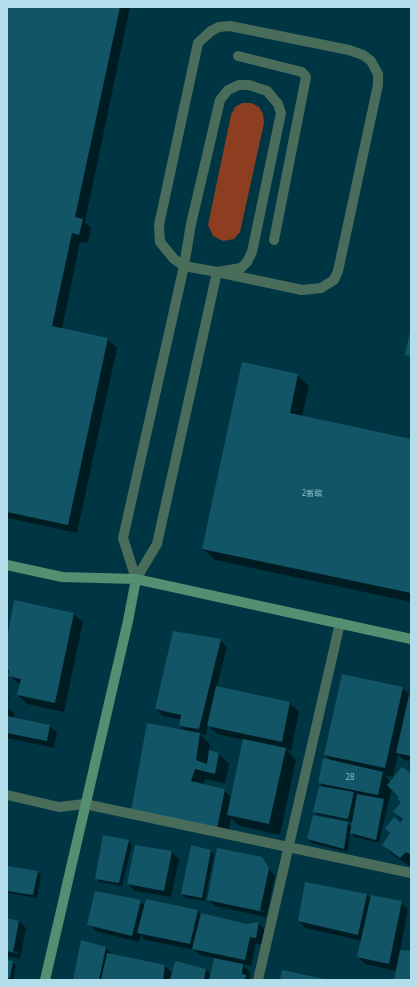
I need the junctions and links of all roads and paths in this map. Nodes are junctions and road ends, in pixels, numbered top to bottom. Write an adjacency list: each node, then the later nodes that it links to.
1 (238, 56): 2 (street)
2 (274, 240)
3 (184, 266): 4 (street); 4 (street); 4 (street); 6 (street)
4 (217, 272): 6 (street)
5 (7, 565): 6 (street)
6 (136, 579): 7 (street); 10 (street)
7 (340, 623): 8 (street); 11 (street)
8 (411, 639)
9 (7, 795): 10 (street)
10 (85, 804): 11 (street); 13 (street)
11 (287, 847): 12 (street); 14 (street)
12 (411, 873)
13 (45, 980)
14 (258, 980)

